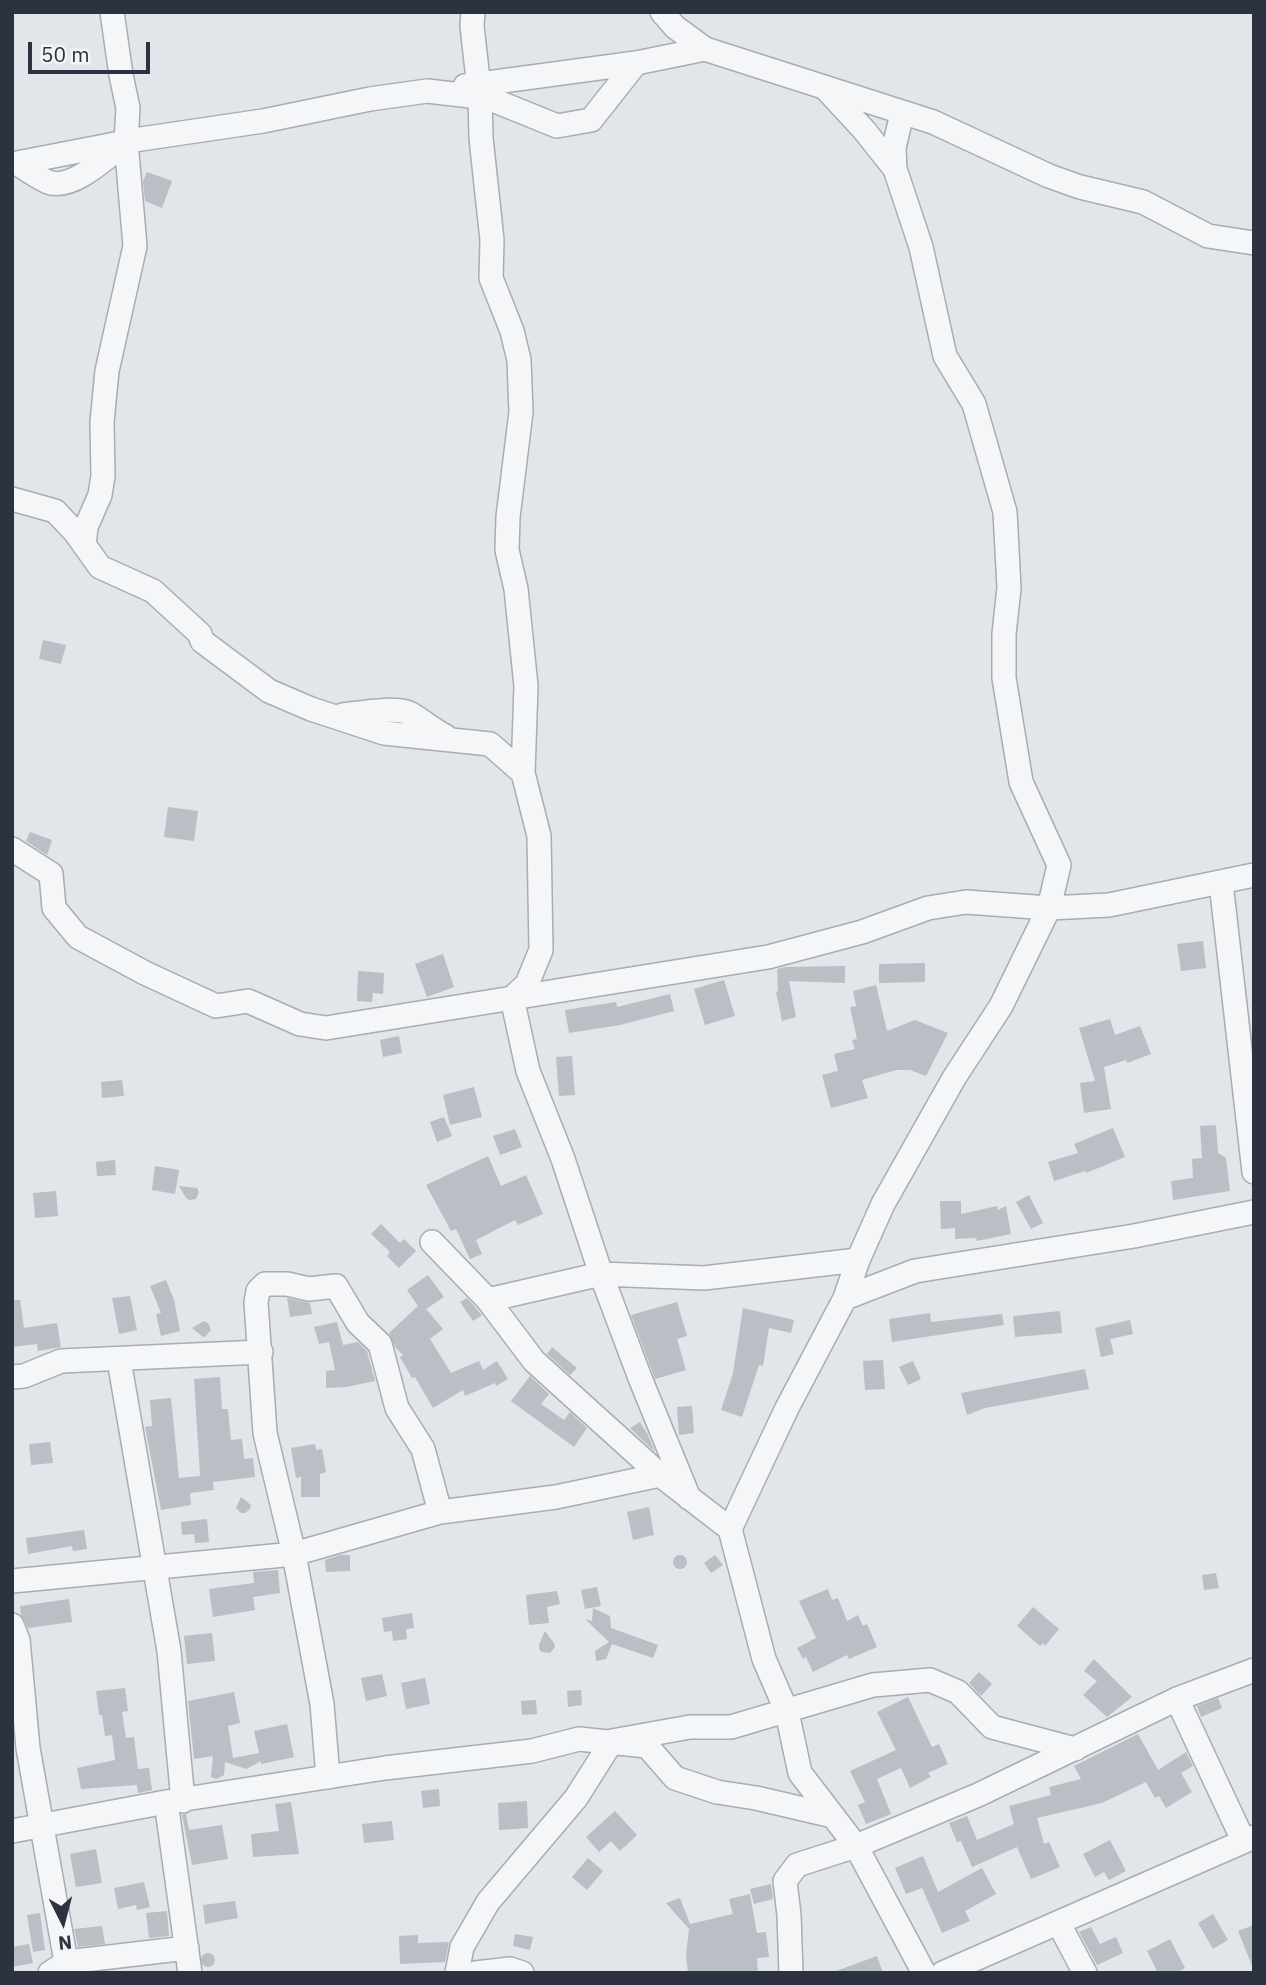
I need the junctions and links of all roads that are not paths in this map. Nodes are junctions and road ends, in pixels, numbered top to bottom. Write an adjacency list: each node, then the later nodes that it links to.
1 (112, 12): 9 (street)
2 (473, 12): 7 (street)
3 (662, 12): 4 (street)
4 (705, 49): 5 (street); 6 (street)
5 (636, 63): 7 (street); 7 (street)
6 (825, 88): 8 (street); 11 (street)
7 (480, 90): 9 (street); 15 (street)
8 (902, 113): 11 (street); 12 (street)
9 (126, 142): 10 (street); 14 (street)
10 (15, 164)
11 (895, 169): 19 (street)
12 (1254, 243)
13 (12, 499): 14 (street)
14 (84, 545): 15 (street)
15 (523, 773): 20 (street)
16 (12, 849): 20 (street)
17 (1254, 875): 18 (street)
18 (1221, 883): 19 (street); 21 (street)
19 (1049, 908): 20 (street); 24 (street)
20 (512, 998): 25 (street)
21 (1254, 1172)
22 (1254, 1212): 26 (street)
23 (432, 1242): 27 (street)
24 (858, 1260): 25 (street); 26 (street)
25 (601, 1274): 27 (street); 32 (street)
26 (845, 1298): 34 (street)
27 (488, 1300): 31 (street)
28 (261, 1352): 29 (street); 33 (street); 35 (street)
29 (119, 1360): 30 (street); 36 (street)
30 (12, 1377)
31 (660, 1475): 32 (street); 33 (street)
32 (690, 1498): 34 (street)
33 (440, 1512): 35 (street)
34 (730, 1529): 41 (street)
35 (294, 1554): 36 (street); 44 (street)
36 (155, 1567): 37 (street); 45 (street)
37 (12, 1581)
38 (12, 1625): 47 (street)
39 (1254, 1670): 40 (street)
40 (1177, 1699): 43 (street); 49 (street)
41 (788, 1712): 42 (street); 43 (street); 46 (street)
42 (612, 1741): 44 (street); 46 (street); 55 (street)
43 (1075, 1749): 50 (street)
44 (328, 1777): 45 (street)
45 (174, 1801): 47 (street); 52 (street)
46 (833, 1816): 50 (street)
47 (42, 1825): 48 (street); 53 (street)
48 (12, 1830)
49 (1248, 1839): 51 (street)
50 (856, 1846): 58 (street); 59 (street)
51 (1059, 1924): 60 (street); 61 (street)
52 (187, 1948): 53 (street); 54 (street)
53 (62, 1969)
54 (190, 1973)
55 (457, 1973)
56 (476, 1973): 57 (street)
57 (522, 1973)
58 (791, 1973)
59 (924, 1973)
60 (943, 1973)
61 (1084, 1973)

